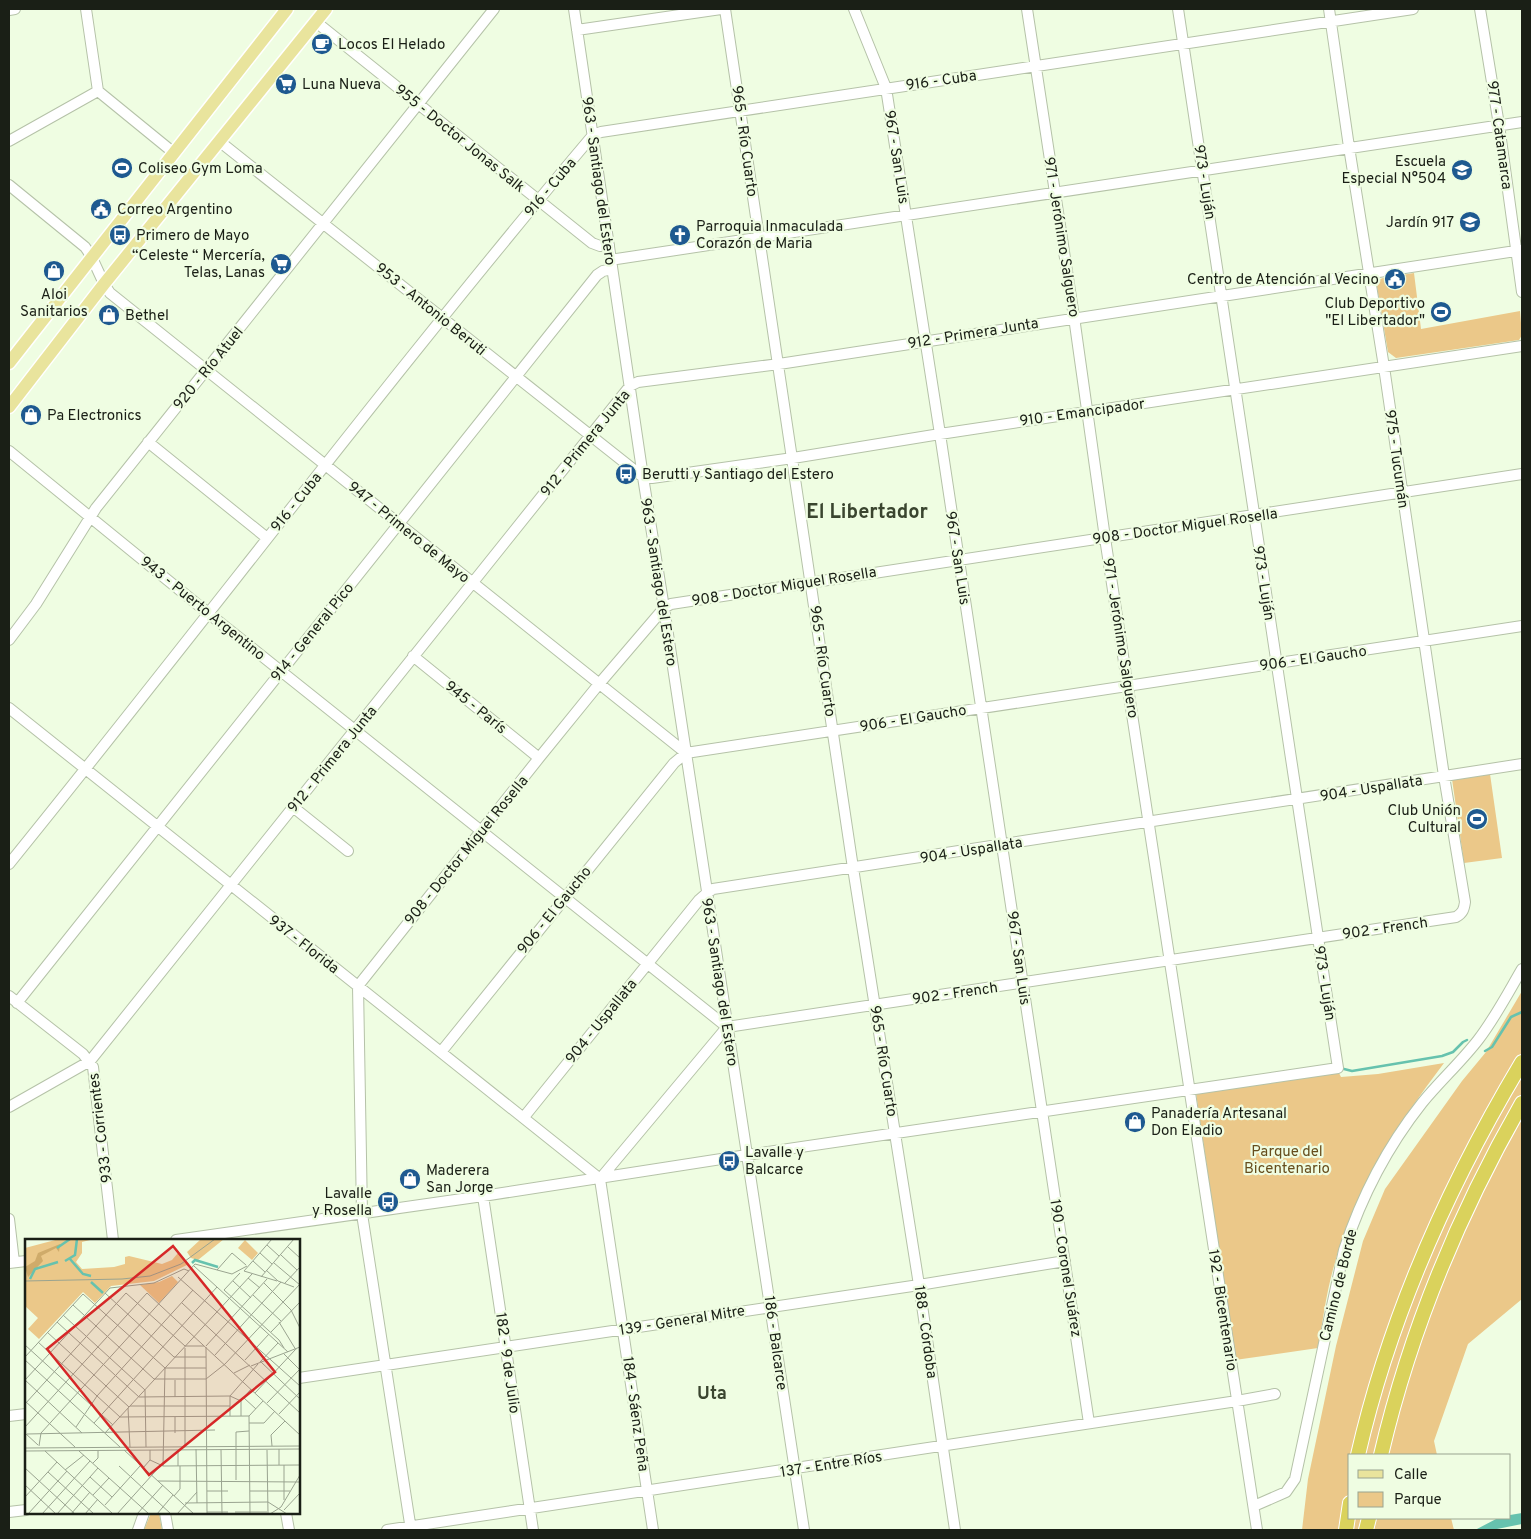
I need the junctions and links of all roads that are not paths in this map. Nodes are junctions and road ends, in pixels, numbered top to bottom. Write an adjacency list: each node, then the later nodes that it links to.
1 (15, 9): 15 (street)
2 (86, 9): 22 (street)
3 (287, 9): 31 (main road)
4 (326, 9): 17 (main road)
5 (494, 9): 23 (street, 920 - Río Atuel)
6 (574, 9): 18 (street, 963 - Santiago del Estero)
7 (721, 9): 18 (street)
8 (725, 9): 24 (street, 965 - Río Cuarto)
9 (854, 9): 21 (street, 967 - San Luis)
10 (1027, 9): 20 (street, 971 - Jerónimo Salguero)
11 (1178, 9): 19 (street, 973 - Luján)
12 (1328, 9): 16 (street, 975 - Tucumán)
13 (1413, 9): 16 (street, 916 - Cuba)
14 (1480, 9): 26 (street, 977 - Catamarca)
15 (9, 10)
16 (1330, 21): 19 (street, 916 - Cuba); 30 (street, 975 - Tucumán)
17 (316, 22): 23 (street, 955 - Doctor Jonas Salk); 29 (main road)
18 (577, 30): 27 (street, 963 - Santiago del Estero)
19 (1184, 44): 20 (street, 916 - Cuba); 32 (street, 973 - Luján)
20 (1035, 66): 21 (street, 916 - Cuba); 34 (street, 971 - Jerónimo Salguero)
21 (886, 88): 24 (street, 916 - Cuba); 36 (street, 967 - San Luis)
22 (98, 91): 28 (street); 31 (street)
23 (418, 104): 35 (street, 955 - Doctor Jonas Salk); 37 (street, 920 - Río Atuel)
24 (740, 111): 27 (street, 916 - Cuba); 38 (street, 965 - Río Cuarto)
25 (1522, 122): 26 (street, 914 - General Pico)
26 (1500, 125): 30 (street, 914 - General Pico); 40 (street, 977 - Catamarca)
27 (593, 135): 35 (street, 916 - Cuba); 39 (street, 963 - Santiago del Estero)
28 (9, 140)
29 (219, 141): 37 (street, 953 - Antonio Beruti); 44 (main road)
30 (1349, 147): 32 (street, 914 - General Pico); 43 (street, 975 - Tucumán)
31 (174, 153): 41 (main road)
32 (1203, 170): 34 (street, 914 - General Pico); 46 (street, 973 - Luján)
33 (9, 185): 41 (street, 947 - Primero de Mayo)
34 (1055, 192): 36 (street, 914 - General Pico); 47 (street, 971 - Jerónimo Salguero)
35 (538, 200): 39 (street, 955 - Doctor Jonas Salk); 48 (street, 916 - Cuba)
36 (907, 214): 38 (street, 914 - General Pico); 49 (street, 967 - San Luis)
37 (324, 223): 48 (street, 953 - Antonio Beruti); 54 (street, 920 - Río Atuel)
38 (759, 237): 42 (street, 914 - General Pico); 52 (street, 965 - Río Cuarto)
39 (608, 245): 42 (street, 963 - Santiago del Estero)
40 (1519, 250): 43 (street, 912 - Primera Junta); 45 (street, 977 - Catamarca)
41 (92, 256): 44 (street, 947 - Primero de Mayo); 51 (main road)
42 (611, 264): 55 (street, 914 - General Pico); 56 (street, 963 - Santiago del Estero)
43 (1370, 274): 46 (street, 912 - Primera Junta); 53 (street, 975 - Tucumán)
44 (104, 284): 54 (street, 947 - Primero de Mayo); 58 (main road)
45 (1522, 292)
46 (1223, 296): 47 (street, 912 - Primera Junta); 57 (street, 973 - Luján)
47 (1074, 317): 49 (street, 912 - Primera Junta); 59 (street, 971 - Jerónimo Salguero)
48 (443, 319): 55 (street, 953 - Antonio Beruti); 65 (street, 916 - Cuba)
49 (926, 340): 52 (street, 912 - Primera Junta); 60 (street, 967 - San Luis)
50 (1522, 346): 53 (street, 910 - Emancipador)
51 (9, 363)
52 (779, 364): 56 (street, 912 - Primera Junta); 64 (street, 965 - Río Cuarto)
53 (1384, 367): 57 (street, 910 - Emancipador); 68 (street, 975 - Tucumán)
54 (206, 370): 62 (street, 920 - Río Atuel); 65 (street, 947 - Primero de Mayo)
55 (516, 378): 61 (street, 953 - Antonio Beruti); 71 (street, 914 - General Pico)
56 (630, 386): 61 (street, 912 - Primera Junta); 67 (street, 963 - Santiago del Estero)
57 (1236, 390): 59 (street, 910 - Emancipador); 70 (street, 973 - Luján)
58 (9, 407)
59 (1088, 412): 60 (street, 910 - Emancipador); 73 (street, 971 - Jerónimo Salguero)
60 (940, 434): 64 (street, 910 - Emancipador); 74 (street, 967 - San Luis)
61 (590, 436): 67 (street, 953 - Antonio Beruti); 75 (street, 912 - Primera Junta)
62 (148, 442): 69 (street, 920 - Río Atuel); 72 (street)
63 (9, 451): 69 (street, 943 - Puerto Argentino)
64 (793, 458): 67 (street, 910 - Emancipador); 76 (street, 965 - Río Cuarto)
65 (326, 466): 71 (street, 947 - Primero de Mayo); 72 (street, 916 - Cuba)
66 (1522, 474): 68 (street, 908 - Doctor Miguel Rosella)
67 (643, 477): 77 (street, 963 - Santiago del Estero)
68 (1401, 492): 70 (street, 908 - Doctor Miguel Rosella); 81 (street, 975 - Tucumán)
69 (89, 516): 78 (street, 943 - Puerto Argentino); 80 (street, 920 - Río Atuel)
70 (1254, 516): 73 (street, 908 - Doctor Miguel Rosella); 83 (street, 973 - Luján)
71 (399, 525): 75 (street, 947 - Primero de Mayo); 84 (street, 914 - General Pico)
72 (267, 538): 78 (street, 916 - Cuba)
73 (1106, 538): 74 (street, 908 - Doctor Miguel Rosella); 86 (street, 971 - Jerónimo Salguero)
74 (958, 559): 76 (street, 908 - Doctor Miguel Rosella); 87 (street, 967 - San Luis)
75 (472, 582): 82 (street, 912 - Primera Junta); 85 (street, 947 - Primero de Mayo)
76 (811, 582): 77 (street, 908 - Doctor Miguel Rosella); 90 (street, 965 - Río Cuarto)
77 (664, 608): 85 (street, 908 - Doctor Miguel Rosella); 91 (street, 963 - Santiago del Estero)
78 (208, 613): 84 (street, 943 - Puerto Argentino); 94 (street, 916 - Cuba)
79 (1522, 626): 81 (street, 906 - El Gaucho)
80 (9, 640)
81 (1425, 641): 83 (street, 906 - El Gaucho); 95 (street, 975 - Tucumán)
82 (413, 656): 89 (street, 912 - Primera Junta); 92 (street, 945 - París)
83 (1276, 663): 86 (street, 906 - El Gaucho); 96 (street, 973 - Luján)
84 (281, 670): 89 (street, 943 - Puerto Argentino); 99 (street, 914 - General Pico)
85 (599, 684): 91 (street, 947 - Primero de Mayo); 92 (street, 908 - Doctor Miguel Rosella)
86 (1129, 685): 87 (street, 906 - El Gaucho); 98 (street, 971 - Jerónimo Salguero)
87 (982, 707): 90 (street, 906 - El Gaucho); 101 (street, 967 - San Luis)
88 (9, 708): 94 (street, 937 - Florida)
89 (355, 730): 97 (street, 912 - Primera Junta); 100 (street, 943 - Puerto Argentino)
90 (833, 730): 91 (street, 906 - El Gaucho); 104 (street, 965 - Río Cuarto)
91 (686, 753): 106 (street, 963 - Santiago del Estero); 107 (street, 906 - El Gaucho)
92 (539, 758): 100 (street, 908 - Doctor Miguel Rosella)
93 (1522, 764): 95 (street, 904 - Uspallata)
94 (85, 769): 99 (street, 937 - Florida); 103 (street, 916 - Cuba)
95 (1444, 776): 96 (street, 904 - Uspallata); 108 (street, 975 - Tucumán)
96 (1298, 800): 98 (street, 904 - Uspallata); 109 (street, 973 - Luján)
97 (293, 806): 102 (street); 105 (street, 912 - Primera Junta)
98 (1149, 822): 101 (street, 904 - Uspallata); 110 (street, 971 - Jerónimo Salguero)
99 (158, 827): 105 (street, 937 - Florida); 116 (street, 914 - General Pico)
100 (482, 830): 107 (street, 943 - Puerto Argentino); 114 (street, 908 - Doctor Miguel Rosella)
101 (1002, 844): 104 (street, 904 - Uspallata); 113 (street, 967 - San Luis)
102 (348, 851)
103 (9, 864)
104 (853, 868): 106 (street, 904 - Uspallata); 117 (street, 965 - Río Cuarto)
105 (230, 885): 114 (street, 937 - Florida); 121 (street, 912 - Primera Junta)
106 (707, 892): 111 (street, 904 - Uspallata); 118 (street, 963 - Santiago del Estero)
107 (565, 897): 111 (street, 943 - Puerto Argentino); 119 (street, 906 - El Gaucho)
108 (1464, 909): 109 (street, 902 - French)
109 (1318, 938): 110 (street, 902 - French); 122 (street, 973 - Luján)
110 (1171, 961): 113 (street, 902 - French); 122 (street, 971 - Jerónimo Salguero)
111 (647, 963): 118 (street, 943 - Puerto Argentino); 126 (street, 904 - Uspallata)
112 (1522, 969): 155 (street, Camino de Borde)
113 (1022, 983): 117 (street, 902 - French); 125 (street, 967 - San Luis)
114 (358, 986): 119 (street, 937 - Florida); 131 (street)
115 (9, 996): 116 (street, 933 - Corrientes)
116 (17, 1003): 121 (street, 933 - Corrientes)
117 (875, 1004): 118 (street, 902 - French); 127 (street, 965 - Río Cuarto)
118 (727, 1026): 128 (street, 963 - Santiago del Estero); 129 (street)
119 (441, 1052): 126 (street, 937 - Florida)
120 (1522, 1062): 151 (highway)
121 (91, 1064): 124 (street, 912 - Primera Junta); 134 (street, 933 - Corrientes)
122 (1190, 1089): 125 (street); 146 (street, 192 - Bicentenario)
123 (1522, 1103): 152 (highway)
124 (9, 1107)
125 (1042, 1112): 127 (street); 137 (street, 190 - Coronel Suárez)
126 (524, 1117): 129 (street, 937 - Florida)
127 (895, 1134): 128 (street); 139 (street, 188 - Córdoba)
128 (747, 1155): 129 (street); 140 (street, 186 - Balcarce)
129 (600, 1179): 130 (street); 141 (street, 184 - Sáenz Peña)
130 (483, 1196): 131 (street); 142 (street, 182 - 9 de Julio)
131 (362, 1214): 133 (street); 143 (street)
132 (9, 1219): 138 (street)
133 (239, 1236): 135 (street)
134 (114, 1239)
135 (192, 1239)
136 (25, 1261): 138 (street)
137 (1065, 1261): 139 (street, 139 - General Mitre); 149 (street, 190 - Coronel Suárez)
138 (11, 1263)
139 (919, 1285): 140 (street, 139 - General Mitre); 150 (street, 188 - Córdoba)
140 (770, 1306): 141 (street, 139 - General Mitre); 153 (street, 186 - Balcarce)
141 (624, 1329): 142 (street, 139 - General Mitre); 154 (street, 184 - Sáenz Peña)
142 (505, 1346): 143 (street, 139 - General Mitre); 156 (street, 182 - 9 de Julio)
143 (385, 1366): 144 (street, 139 - General Mitre); 163 (street)
144 (300, 1378)
145 (1275, 1394): 146 (street, 137 - Entre Ríos)
146 (1237, 1401): 149 (street, 137 - Entre Ríos); 155 (street, 192 - Bicentenario)
147 (25, 1414): 148 (street)
148 (9, 1416)
149 (1089, 1423): 150 (street, 137 - Entre Ríos)
150 (942, 1446): 153 (street, 137 - Entre Ríos); 171 (street, 188 - Córdoba)
151 (1358, 1454)
152 (1381, 1454)
153 (794, 1469): 154 (street, 137 - Entre Ríos); 170 (street, 186 - Balcarce)
154 (648, 1492): 156 (street, 137 - Entre Ríos); 169 (street, 184 - Sáenz Peña)
155 (1254, 1506): 172 (street, 192 - Bicentenario)
156 (529, 1509): 163 (street, 137 - Entre Ríos); 168 (street, 182 - 9 de Julio)
157 (25, 1510): 158 (street)
158 (9, 1512)
159 (144, 1514): 164 (street)
160 (166, 1514): 165 (street)
161 (286, 1514): 166 (street)
162 (1348, 1516): 173 (highway)
163 (411, 1529): 167 (street, 137 - Entre Ríos)
164 (138, 1530)
165 (168, 1530)
166 (289, 1530)
167 (387, 1530)
168 (533, 1530)
169 (653, 1530)
170 (804, 1530)
171 (955, 1530)
172 (1257, 1530)
173 (1346, 1530)

